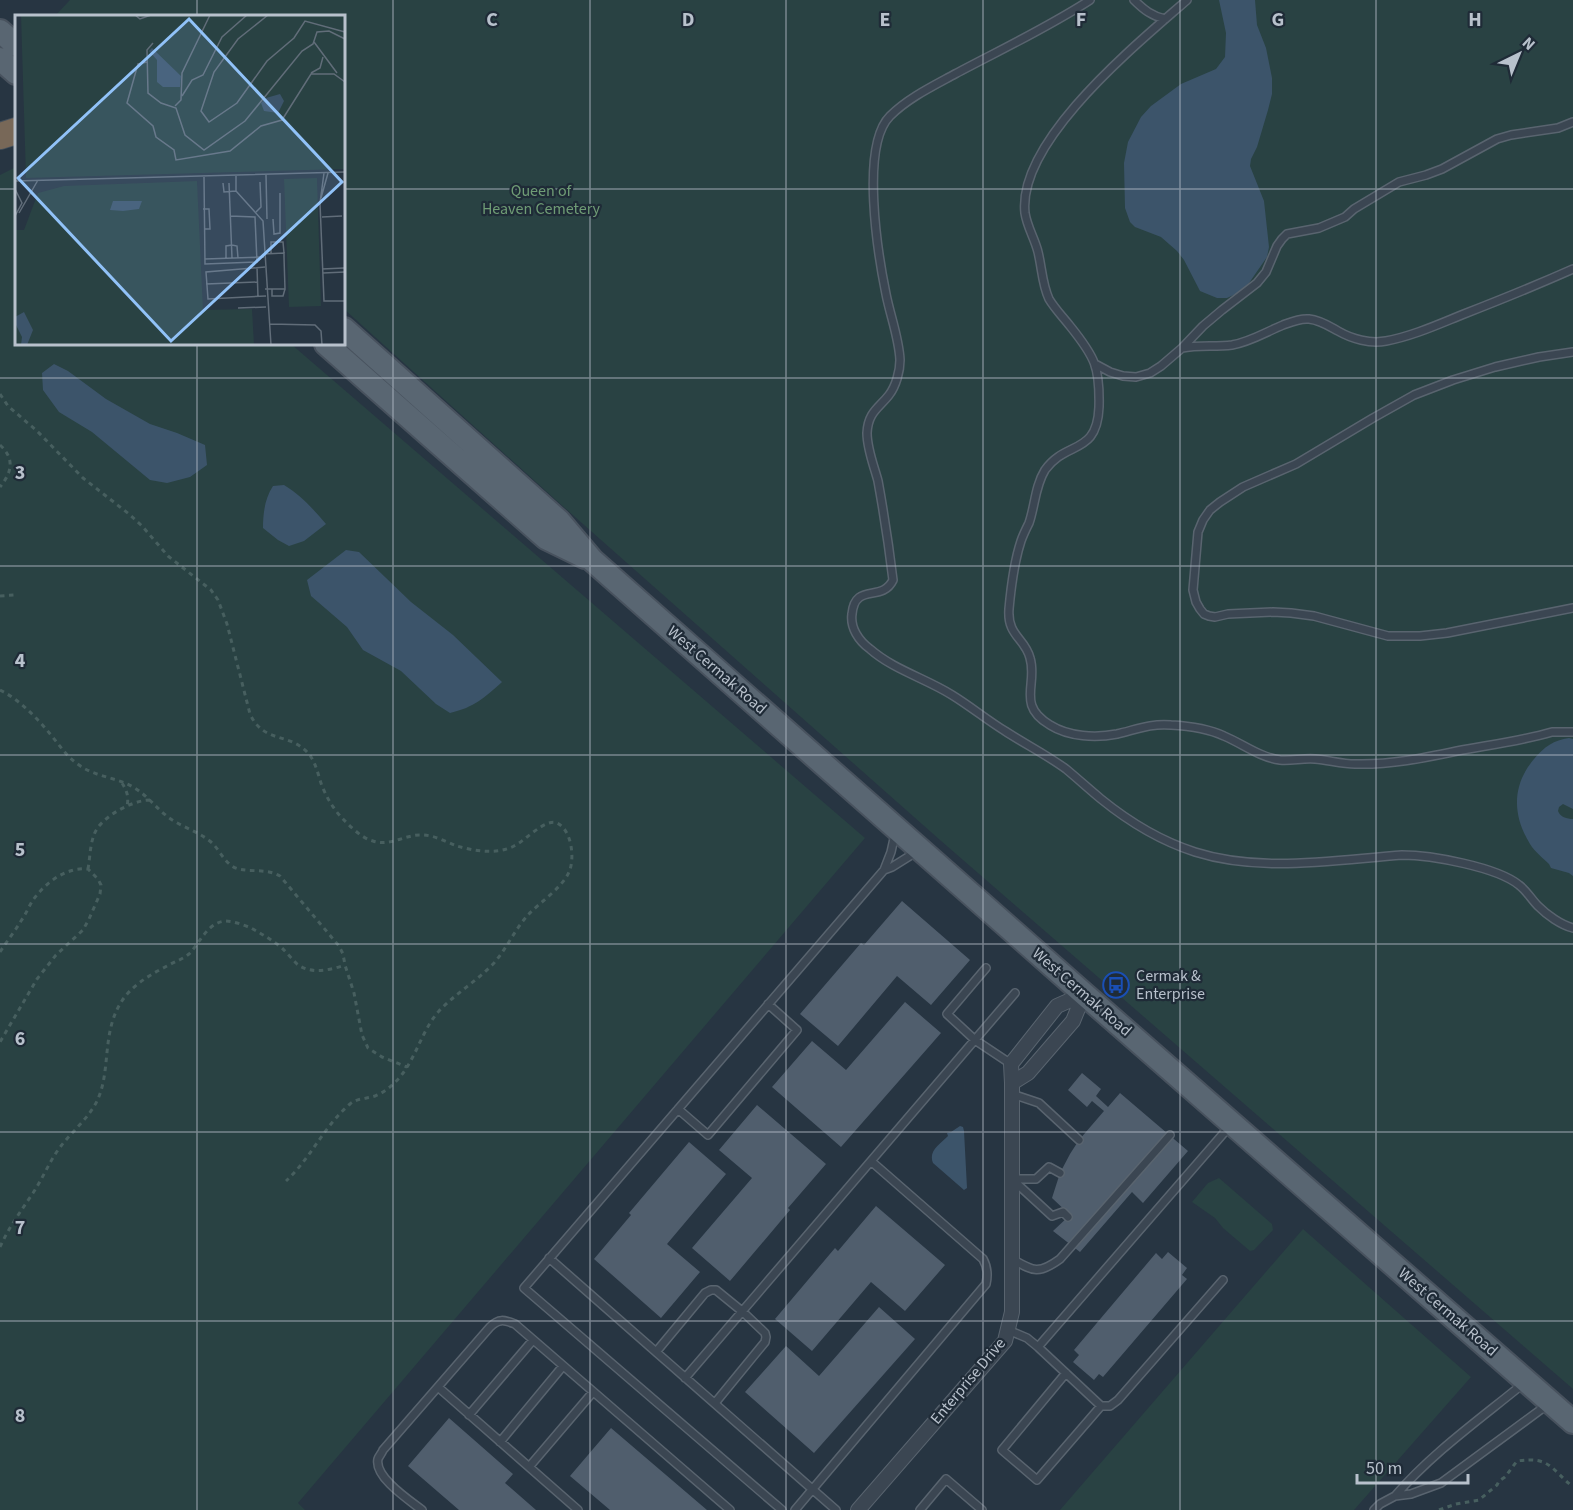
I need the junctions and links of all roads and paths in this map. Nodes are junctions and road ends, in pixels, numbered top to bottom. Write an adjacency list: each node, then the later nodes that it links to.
1 (1090, 0): 34 (lane)
2 (1134, 0): 4 (lane)
3 (1186, 0): 4 (lane)
4 (1165, 19): 17 (lane)
5 (0, 30): 6 (main road)
6 (15, 44)
7 (0, 59): 8 (main road)
8 (15, 72)
9 (1573, 122): 15 (lane)
10 (15, 131): 11 (highway)
11 (0, 136)
12 (1573, 269): 15 (lane)
13 (345, 330): 21 (main road, West Cermak Road)
14 (327, 345): 21 (main road, West Cermak Road)
15 (1182, 348): 17 (lane)
16 (1573, 352): 24 (lane)
17 (1095, 364): 26 (lane)
18 (0, 394): 44 (path)
19 (0, 445): 20 (path)
20 (0, 487)
21 (592, 560): 30 (main road, West Cermak Road)
22 (14, 595): 23 (path)
23 (0, 596)
24 (1573, 608)
25 (0, 690): 27 (path)
26 (1573, 732)
27 (121, 781): 28 (path); 29 (path)
28 (151, 800): 29 (path); 36 (path)
29 (127, 806): 32 (path)
30 (896, 828): 31 (main road, West Cermak Road); 33 (lane)
31 (920, 850): 33 (lane); 39 (main road, West Cermak Road)
32 (88, 869): 35 (path); 42 (path)
33 (884, 870): 40 (lane)
34 (1573, 928)
35 (0, 952)
36 (345, 965): 44 (path); 55 (path)
37 (986, 968): 41 (lane)
38 (1016, 993): 41 (lane)
39 (1084, 994): 43 (street); 45 (street); 47 (main road, West Cermak Road)
40 (768, 1004): 46 (lane); 46 (lane)
41 (975, 1040): 43 (lane); 50 (lane)
42 (0, 1042)
43 (1011, 1064): 45 (street, Enterprise Drive)
44 (407, 1066): 53 (path)
45 (1012, 1088): 49 (lane); 52 (street, Enterprise Drive)
46 (678, 1109): 56 (lane)
47 (1232, 1123): 62 (lane); 67 (main road, West Cermak Road)
48 (1170, 1135): 57 (lane)
49 (1079, 1140)
50 (872, 1162): 59 (lane); 78 (lane)
51 (1060, 1173): 52 (lane)
52 (1012, 1179): 54 (lane); 57 (street, Enterprise Drive)
53 (286, 1181)
54 (1068, 1217)
55 (0, 1247)
56 (549, 1258): 63 (lane); 85 (lane)
57 (1012, 1259): 60 (street, Enterprise Drive)
58 (1223, 1280): 72 (lane)
59 (743, 1311): 63 (lane); 66 (lane); 71 (lane)
60 (1008, 1330): 62 (lane); 80 (street, Enterprise Drive)
61 (533, 1340): 64 (lane); 68 (lane); 73 (lane)
62 (1038, 1347): 65 (lane)
63 (656, 1352): 66 (lane)
64 (563, 1366): 69 (lane); 75 (lane)
65 (1066, 1373): 72 (lane); 72 (lane)
66 (685, 1378): 71 (lane)
67 (1526, 1381): 70 (main road, West Cermak Road); 79 (lane)
68 (438, 1387): 73 (lane); 82 (lane)
69 (593, 1392): 76 (lane); 84 (lane)
70 (1551, 1402): 74 (main road, West Cermak Road); 79 (lane)
71 (715, 1403): 78 (lane)
72 (1101, 1406)
73 (469, 1415): 75 (lane)
74 (1573, 1422)
75 (500, 1442): 76 (lane)
76 (529, 1467): 83 (lane)
77 (1573, 1486): 90 (path)
78 (813, 1489): 86 (lane); 87 (lane)
79 (1395, 1496): 89 (lane)
80 (863, 1508)
81 (978, 1509): 88 (lane)
82 (422, 1510)
83 (579, 1510)
84 (730, 1510)
85 (782, 1510)
86 (795, 1510)
87 (836, 1510)
88 (920, 1510)
89 (1374, 1510)
90 (1438, 1510)

